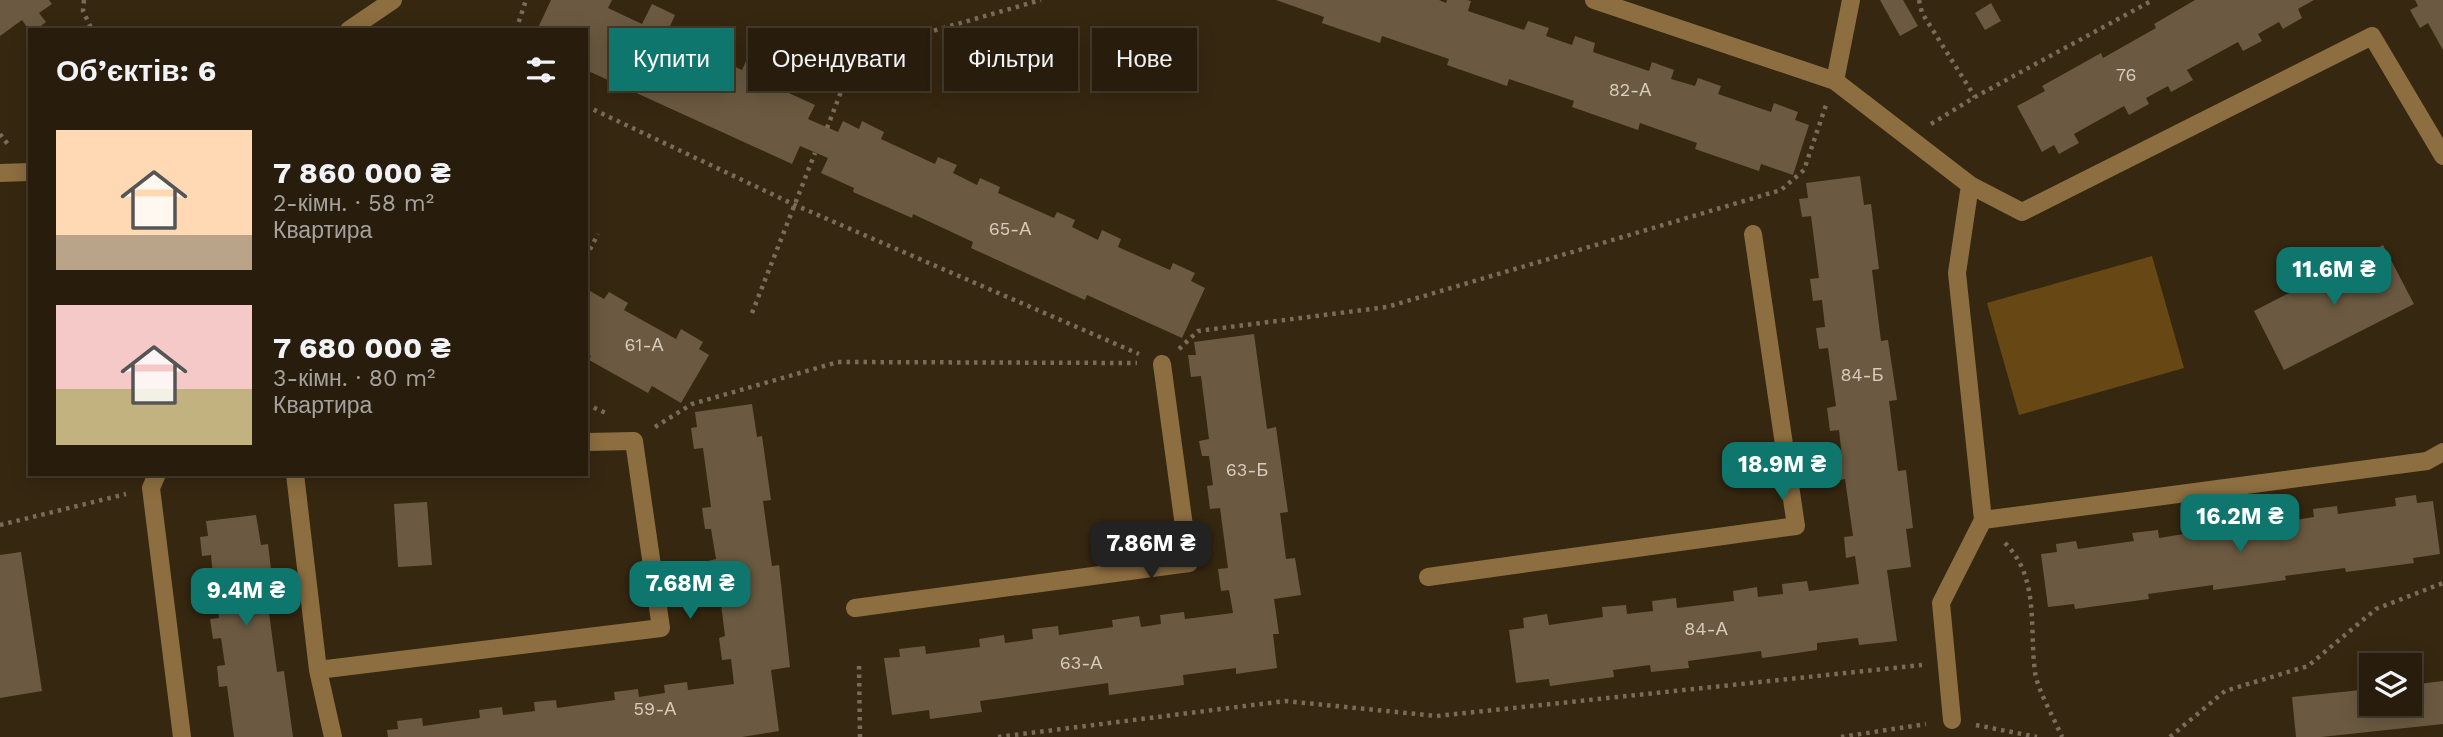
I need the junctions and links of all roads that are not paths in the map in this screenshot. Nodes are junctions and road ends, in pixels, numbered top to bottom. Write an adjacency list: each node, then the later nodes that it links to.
1 (393, 0): 4 (lane)
2 (1594, 0): 5 (lane)
3 (1852, 0): 5 (lane)
4 (352, 28)
5 (1835, 81): 9 (lane)
6 (2443, 156): 9 (lane)
7 (28, 172): 8 (lane)
8 (0, 173)
9 (1970, 185): 16 (lane)
10 (1753, 234): 17 (lane)
11 (1162, 364): 18 (lane)
12 (588, 442): 19 (lane)
13 (2443, 452): 16 (lane)
14 (295, 476): 19 (lane)
15 (154, 481): 21 (lane)
16 (1983, 520): 20 (lane)
17 (1428, 577)
18 (855, 608)
19 (318, 670): 22 (lane)
20 (1952, 720)
21 (182, 737)
22 (333, 737)

